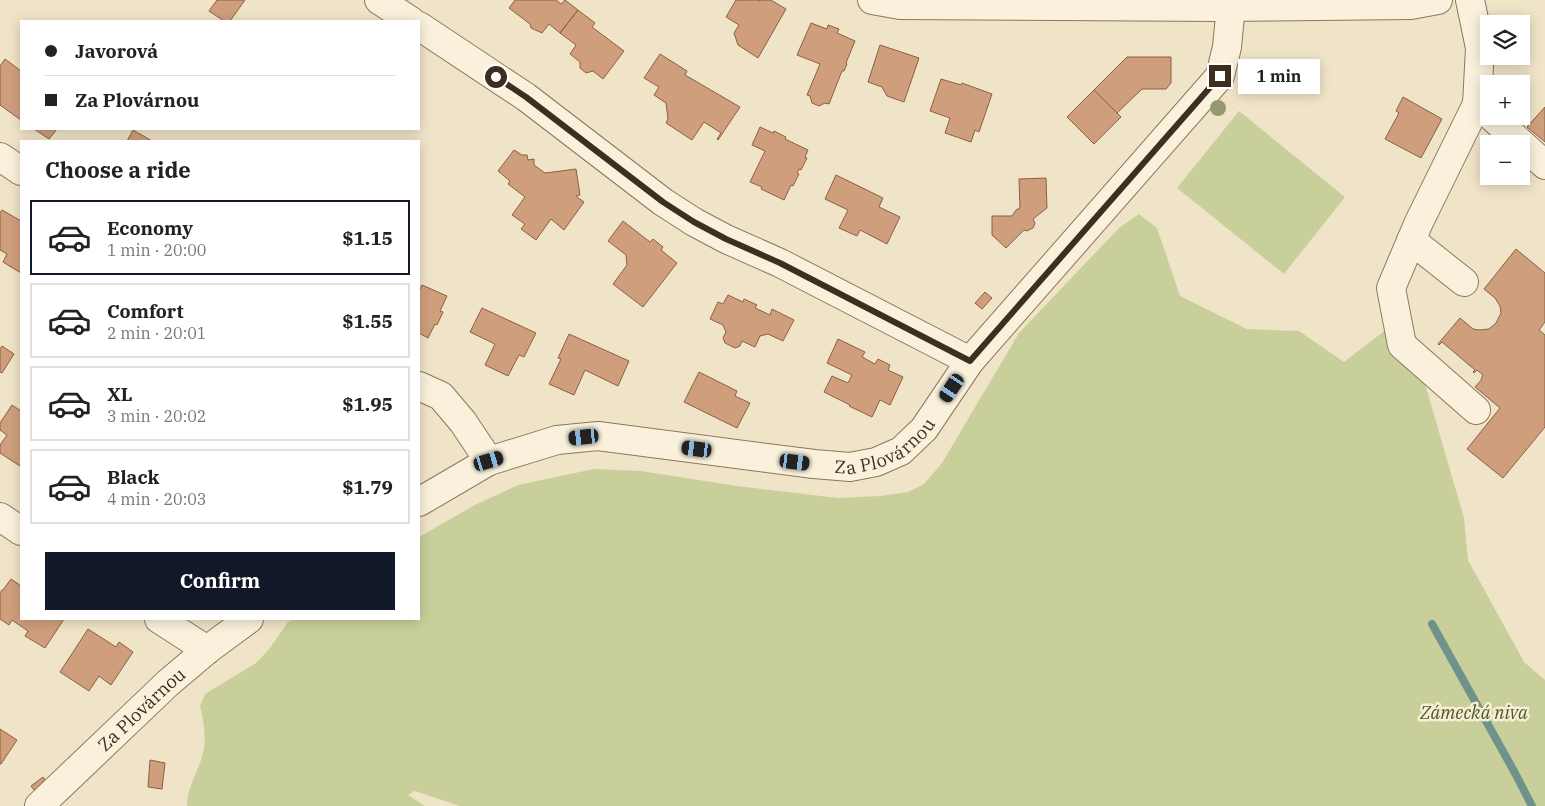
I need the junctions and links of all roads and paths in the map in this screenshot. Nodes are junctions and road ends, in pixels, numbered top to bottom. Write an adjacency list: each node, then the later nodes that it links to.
1 (378, 0): 6 (street)
2 (872, 0): 5 (street)
3 (1438, 0): 5 (street)
4 (1470, 0): 8 (street)
5 (1223, 4): 16 (street, Za Plovárnou)
6 (409, 20)
7 (420, 27): 16 (street)
8 (1482, 75)
9 (1480, 120): 14 (street)
10 (1501, 125): 12 (street)
11 (0, 157): 13 (street)
12 (1545, 165)
13 (20, 170)
14 (1411, 240): 15 (street); 18 (street)
15 (1464, 282)
16 (970, 361): 19 (street, Za Plovárnou)
17 (420, 386): 19 (street)
18 (1476, 410)
19 (489, 461): 20 (street, Za Plovárnou)
20 (420, 501)
21 (0, 518): 22 (street)
22 (20, 530)
23 (161, 620): 25 (street)
24 (248, 620): 25 (street, Za Plovárnou)
25 (206, 650): 26 (street, Za Plovárnou)
26 (39, 806)

